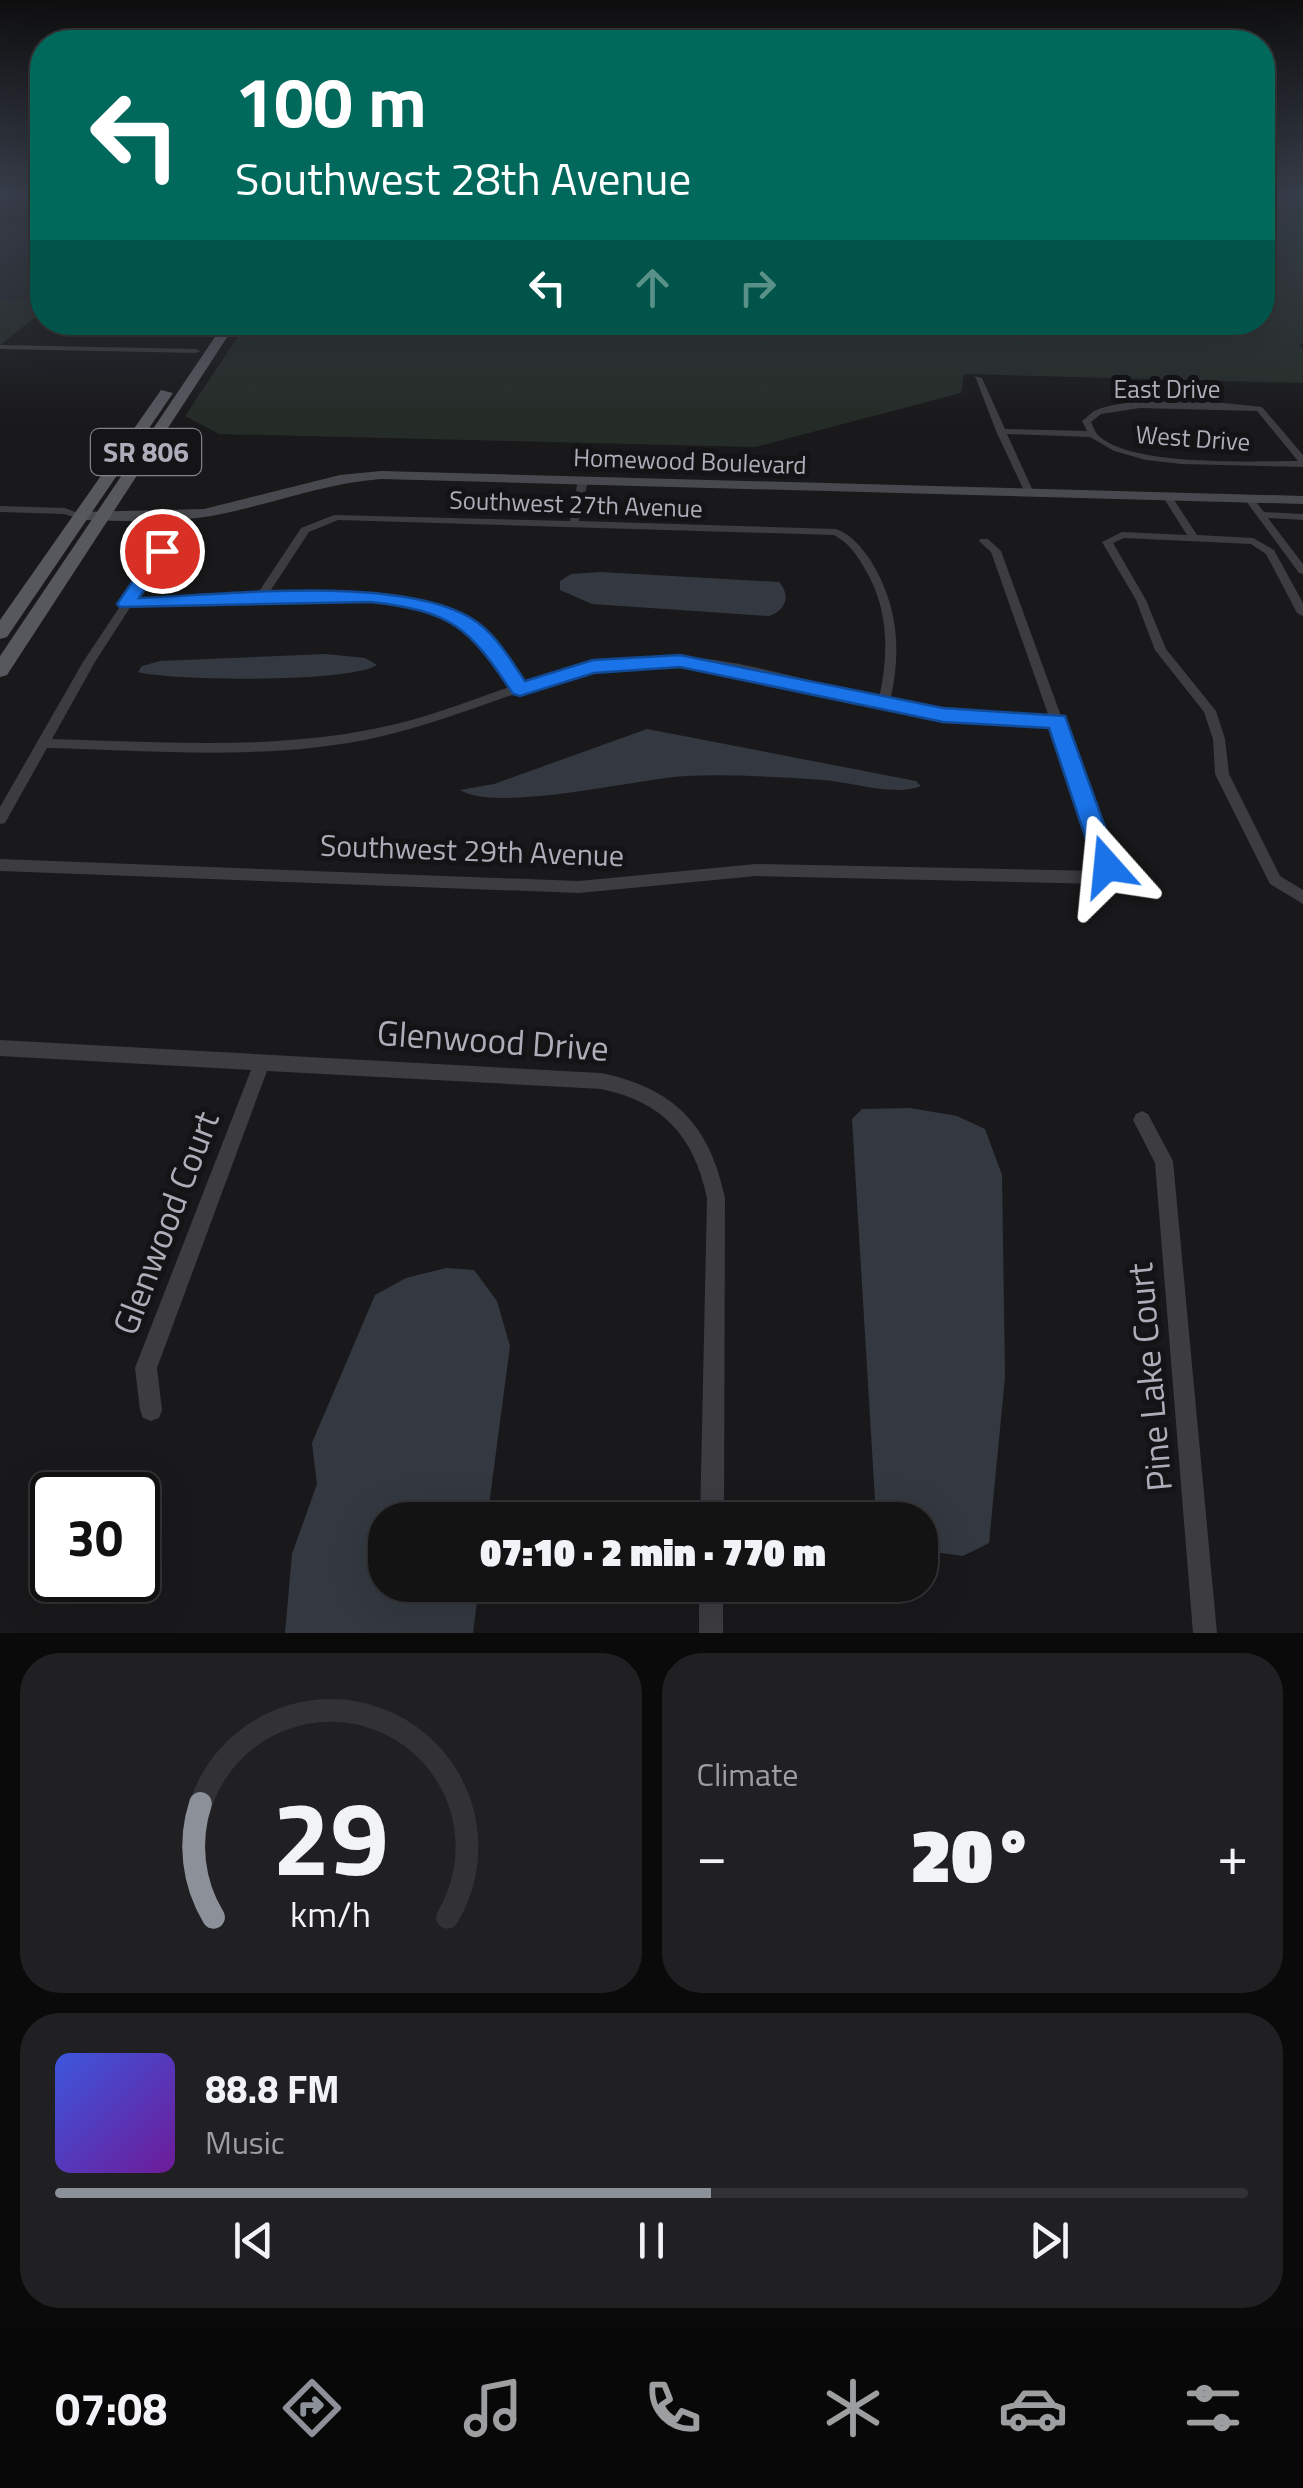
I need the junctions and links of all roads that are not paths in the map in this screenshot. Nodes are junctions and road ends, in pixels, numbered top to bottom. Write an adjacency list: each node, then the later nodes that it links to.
1 (209, 335): 4 (main road, SR 806)
2 (219, 335): 4 (main road, SR 806)
3 (0, 348): 4 (street)
4 (198, 357): 16 (main road, SR 806); 17 (main road, SR 806)
5 (978, 378): 6 (street)
6 (999, 428): 7 (street, East Drive); 10 (street)
7 (1088, 431): 8 (street, West Drive); 8 (street, East Drive)
8 (1303, 462)
9 (588, 480): 10 (street, Homewood Boulevard); 17 (street, Homewood Boulevard); 19 (street)
10 (1029, 493): 11 (street, Homewood Boulevard)
11 (1163, 496): 12 (street, Homewood Boulevard); 20 (street)
12 (1250, 499): 13 (street, Homewood Boulevard); 15 (street)
13 (1303, 500)
14 (0, 512): 16 (street)
15 (1262, 515): 18 (street); 23 (street)
16 (81, 516): 17 (street, Homewood Boulevard); 27 (main road, SR 806)
17 (103, 516): 28 (main road, SR 806)
18 (1303, 517)
19 (579, 524): 24 (street, Southwest 27th Avenue); 30 (street, Southwest 27th Avenue)
20 (1188, 537): 26 (street); 35 (street)
21 (984, 540): 31 (street)
22 (162, 551): 25 (street)
23 (1303, 571)
24 (259, 600): 25 (street); 29 (street)
25 (126, 604): 32 (street)
26 (1303, 613)
27 (0, 632)
28 (0, 671)
29 (520, 689): 30 (street); 32 (street)
30 (884, 702): 31 (street)
31 (1057, 722): 34 (street, Southwest 29th Avenue)
32 (44, 743): 33 (street)
33 (0, 820)
34 (4, 865)
35 (1303, 898)
36 (0, 1048): 37 (street, Glenwood Drive)
37 (262, 1062): 39 (street, Glenwood Court); 40 (street, Glenwood Drive)
38 (1142, 1120): 43 (street, Pine Lake Court)
39 (151, 1410)
40 (712, 1502)
41 (712, 1602): 42 (street)
42 (711, 1633)
43 (1205, 1633)

